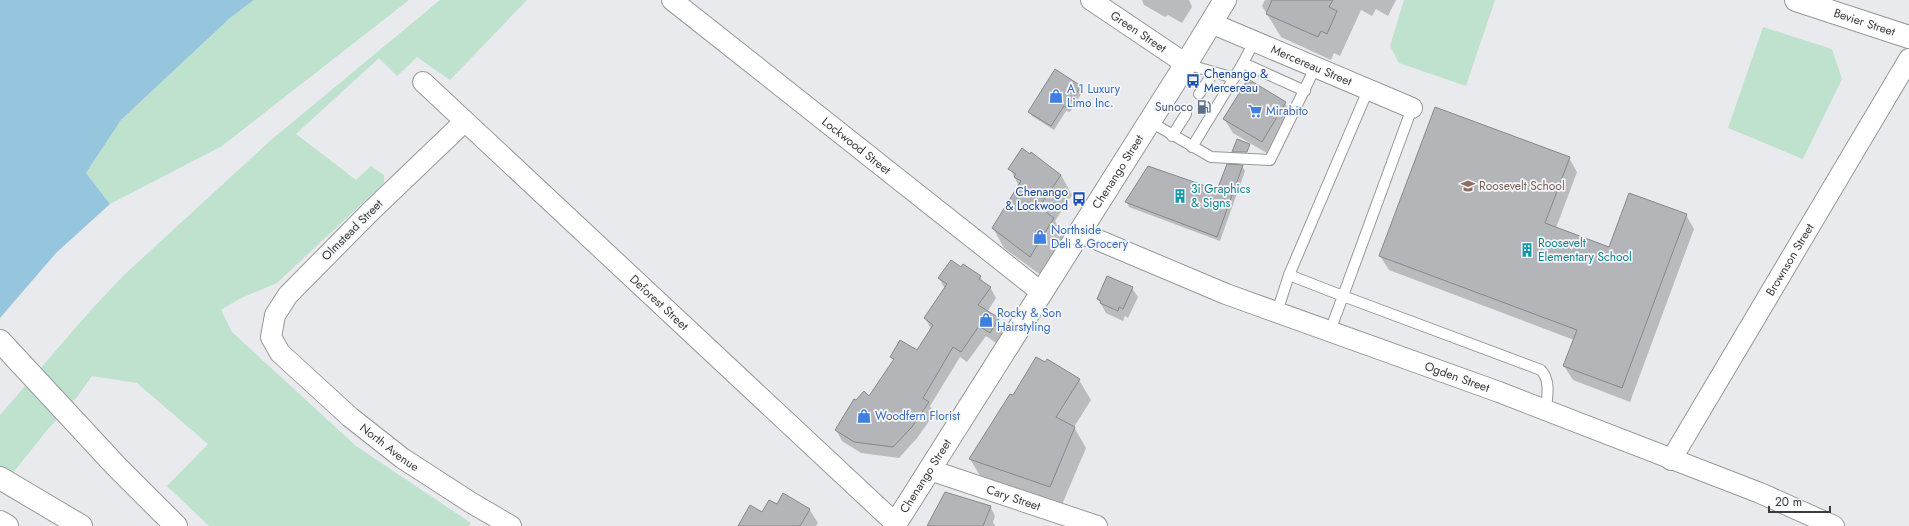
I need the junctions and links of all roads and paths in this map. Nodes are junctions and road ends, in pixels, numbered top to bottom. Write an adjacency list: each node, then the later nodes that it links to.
1 (672, 0): 26 (street, Lockwood Street)
2 (1091, 0): 10 (street, Green Street)
3 (1225, 0): 5 (main road, Chenango Street)
4 (1796, 0): 6 (main road, Bevier Street)
5 (1211, 23): 7 (street, Mercereau Street); 10 (main road, Chenango Street)
6 (1909, 37)
7 (1254, 42): 9 (lane); 11 (street, Mercereau Street)
8 (1909, 59): 33 (street, Brownson Street)
9 (1242, 62): 13 (lane); 15 (lane)
10 (1186, 64): 12 (lane); 21 (main road, Chenango Street)
11 (1315, 68): 15 (lane); 16 (street, Mercereau Street)
12 (1213, 73): 13 (lane); 17 (lane)
13 (1234, 78): 23 (lane)
14 (423, 82): 20 (street, Deforest Street)
15 (1305, 90): 23 (lane)
16 (1368, 90): 18 (street, Mercereau Street); 25 (lane)
17 (1199, 94)
18 (1412, 108): 27 (lane)
19 (1186, 114): 22 (lane)
20 (464, 122): 31 (street, Olmstead Street); 37 (street, Deforest Street)
21 (1149, 122): 22 (lane); 24 (main road, Chenango Street)
22 (1172, 136): 23 (lane)
23 (1192, 147)
24 (1079, 232): 26 (main road, Chenango Street); 28 (street, Ogden Street)
25 (1290, 275): 27 (lane); 28 (lane)
26 (1041, 292): 34 (main road, Chenango Street)
27 (1343, 296): 29 (lane); 32 (lane)
28 (1277, 312): 29 (street, Ogden Street)
29 (1330, 331): 32 (street, Ogden Street)
30 (0, 341): 40 (main road)
31 (280, 353): 41 (street, North Avenue)
32 (1546, 410): 33 (street, Ogden Street)
33 (1671, 460): 43 (street, Ogden Street)
34 (930, 470): 37 (main road, Chenango Street); 42 (street, Cary Street)
35 (0, 478): 39 (main road)
36 (0, 522): 38 (main road)
37 (894, 524)
38 (7, 526)
39 (81, 526)
40 (176, 526)
41 (511, 526)
42 (1097, 526)
43 (1834, 526)

